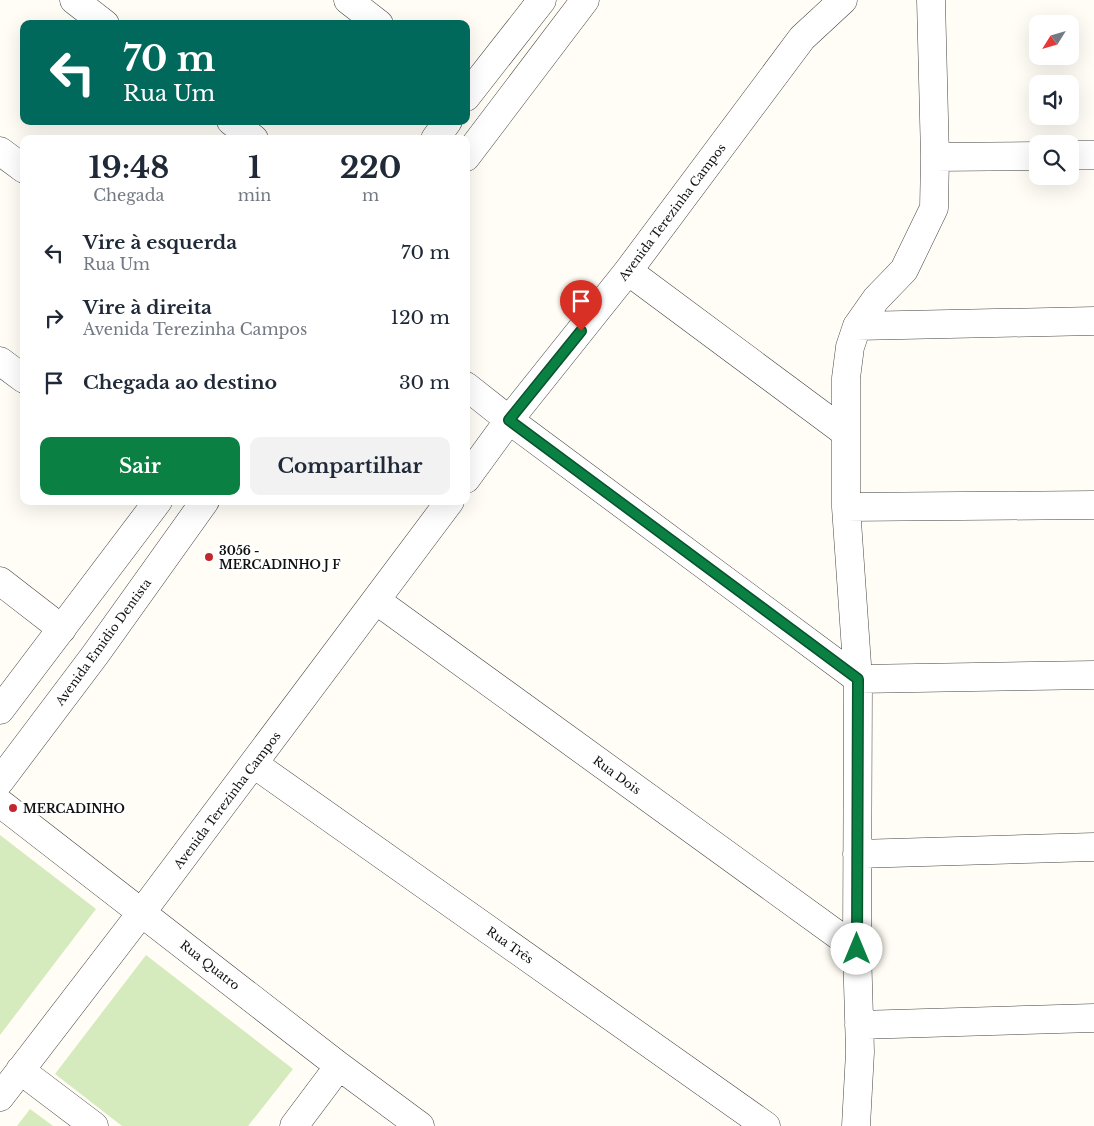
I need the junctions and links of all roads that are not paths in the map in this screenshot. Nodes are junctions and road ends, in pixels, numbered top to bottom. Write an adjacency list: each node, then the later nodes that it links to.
1 (74, 0): 7 (street)
2 (348, 0): 8 (street)
3 (542, 0): 9 (street)
4 (585, 0): 13 (street)
5 (843, 0): 19 (street, Avenida Terezinha Campos)
6 (931, 0): 17 (street)
7 (100, 20)
8 (374, 20)
9 (470, 90)
10 (236, 125): 11 (street)
11 (249, 135)
12 (0, 151): 18 (street)
13 (470, 152)
14 (1079, 155): 15 (street)
15 (1094, 155)
16 (1029, 156): 17 (street)
17 (935, 157): 21 (street)
18 (20, 165)
19 (628, 271): 25 (street, Avenida Terezinha Campos); 26 (street)
20 (1094, 321): 21 (street)
21 (857, 326): 26 (street)
22 (0, 361): 23 (street)
23 (20, 376)
24 (470, 389): 25 (street)
25 (509, 420): 27 (street, Avenida Terezinha Campos); 37 (street)
26 (846, 433): 32 (street)
27 (470, 474)
28 (155, 505): 35 (street)
29 (202, 505): 40 (street, Avenida Emidio Dentista)
30 (447, 505): 34 (street, Avenida Terezinha Campos)
31 (1094, 505): 32 (street)
32 (846, 507): 37 (street)
33 (0, 581): 35 (street)
34 (377, 601): 39 (street, Avenida Terezinha Campos); 45 (street, Rua Dois)
35 (62, 629): 38 (street)
36 (1094, 675): 37 (street)
37 (858, 679): 43 (street)
38 (0, 710)
39 (254, 764): 44 (street, Avenida Terezinha Campos); 54 (street, Rua Três)
40 (0, 781)
41 (0, 804): 44 (street, Rua Quatro)
42 (1094, 847): 43 (street)
43 (857, 854): 45 (street)
44 (142, 912): 48 (street, Rua Quatro); 49 (street, Avenida Terezinha Campos)
45 (857, 949): 47 (street)
46 (1094, 1018): 47 (street)
47 (859, 1025): 55 (street)
48 (339, 1066): 52 (street); 53 (street, Rua Quatro)
49 (20, 1070): 50 (street, Avenida Terezinha Campos); 51 (street)
50 (0, 1097)
51 (94, 1126)
52 (294, 1126)
53 (420, 1126)
54 (766, 1126)
55 (856, 1126)

